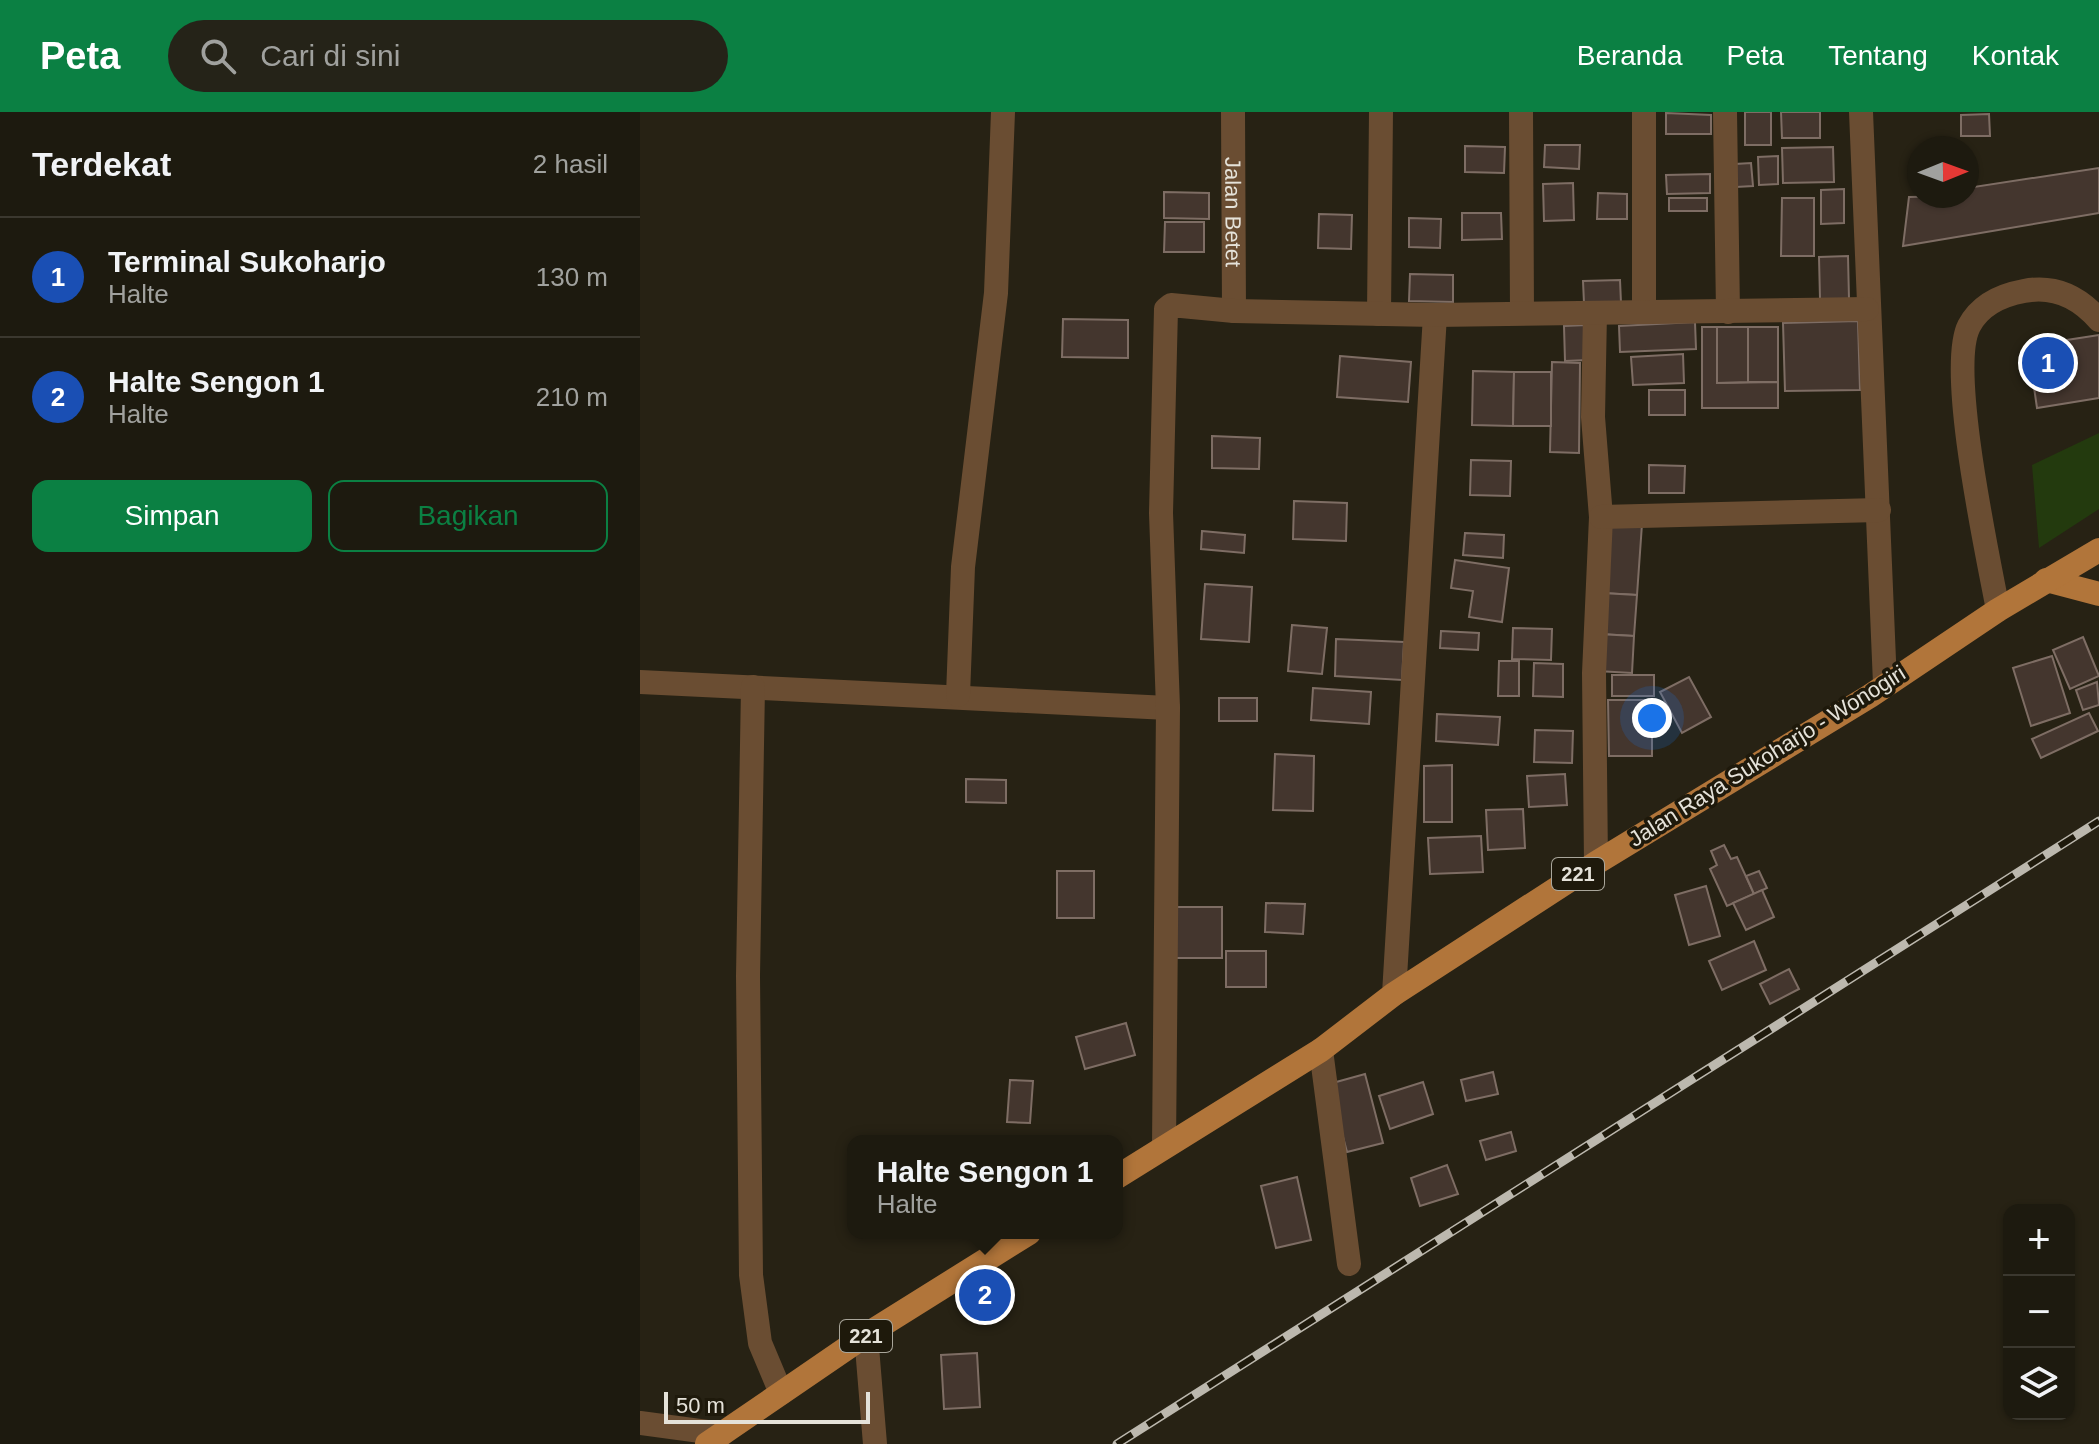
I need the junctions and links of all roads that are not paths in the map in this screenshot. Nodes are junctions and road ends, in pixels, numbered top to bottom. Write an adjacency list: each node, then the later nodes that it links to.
1 (1003, 112): 26 (street)
2 (1233, 112): 9 (street, Jalan Betet)
3 (1381, 112): 15 (street)
4 (1521, 112): 10 (street)
5 (1644, 112): 11 (street)
6 (1725, 112): 12 (street)
7 (1861, 112): 8 (street)
8 (1867, 309): 12 (street); 17 (street)
9 (1234, 311): 15 (street); 27 (street)
10 (1522, 312): 13 (street); 16 (street)
11 (1644, 312): 12 (street); 13 (street)
12 (1728, 312)
13 (1595, 313): 18 (street)
14 (2094, 313): 22 (street)
15 (1379, 314): 16 (street)
16 (1435, 315): 29 (street)
17 (1879, 510): 18 (street); 24 (street)
18 (1601, 517): 28 (street)
19 (2099, 550): 20 (main road, Jalan Raya Sukoharjo - Wonogiri / 221)
20 (2046, 580): 21 (main road); 22 (main road, Jalan Raya Sukoharjo - Wonogiri / 221)
21 (2099, 594)
22 (1998, 610): 24 (main road, Jalan Raya Sukoharjo - Wonogiri / 221)
23 (640, 682): 25 (street)
24 (1885, 684): 28 (main road, Jalan Raya Sukoharjo - Wonogiri / 221)
25 (753, 687): 26 (street); 36 (street)
26 (958, 695): 27 (street)
27 (1168, 708): 31 (street)
28 (1596, 863): 29 (main road, Jalan Raya Sukoharjo - Wonogiri / 221)
29 (1394, 994): 30 (main road, Jalan Raya Sukoharjo - Wonogiri / 221)
30 (1321, 1050): 31 (main road, Jalan Raya Sukoharjo - Wonogiri / 221); 34 (street)
31 (1164, 1147): 32 (main road, Jalan Raya Sukoharjo - Wonogiri / 221)
32 (1123, 1173)
33 (1019, 1239): 35 (main road, 221)
34 (1349, 1264)
35 (866, 1335): 36 (main road, 221); 39 (street)
36 (781, 1393): 38 (main road, 221)
37 (640, 1423): 38 (street)
38 (715, 1439)
39 (875, 1444)

